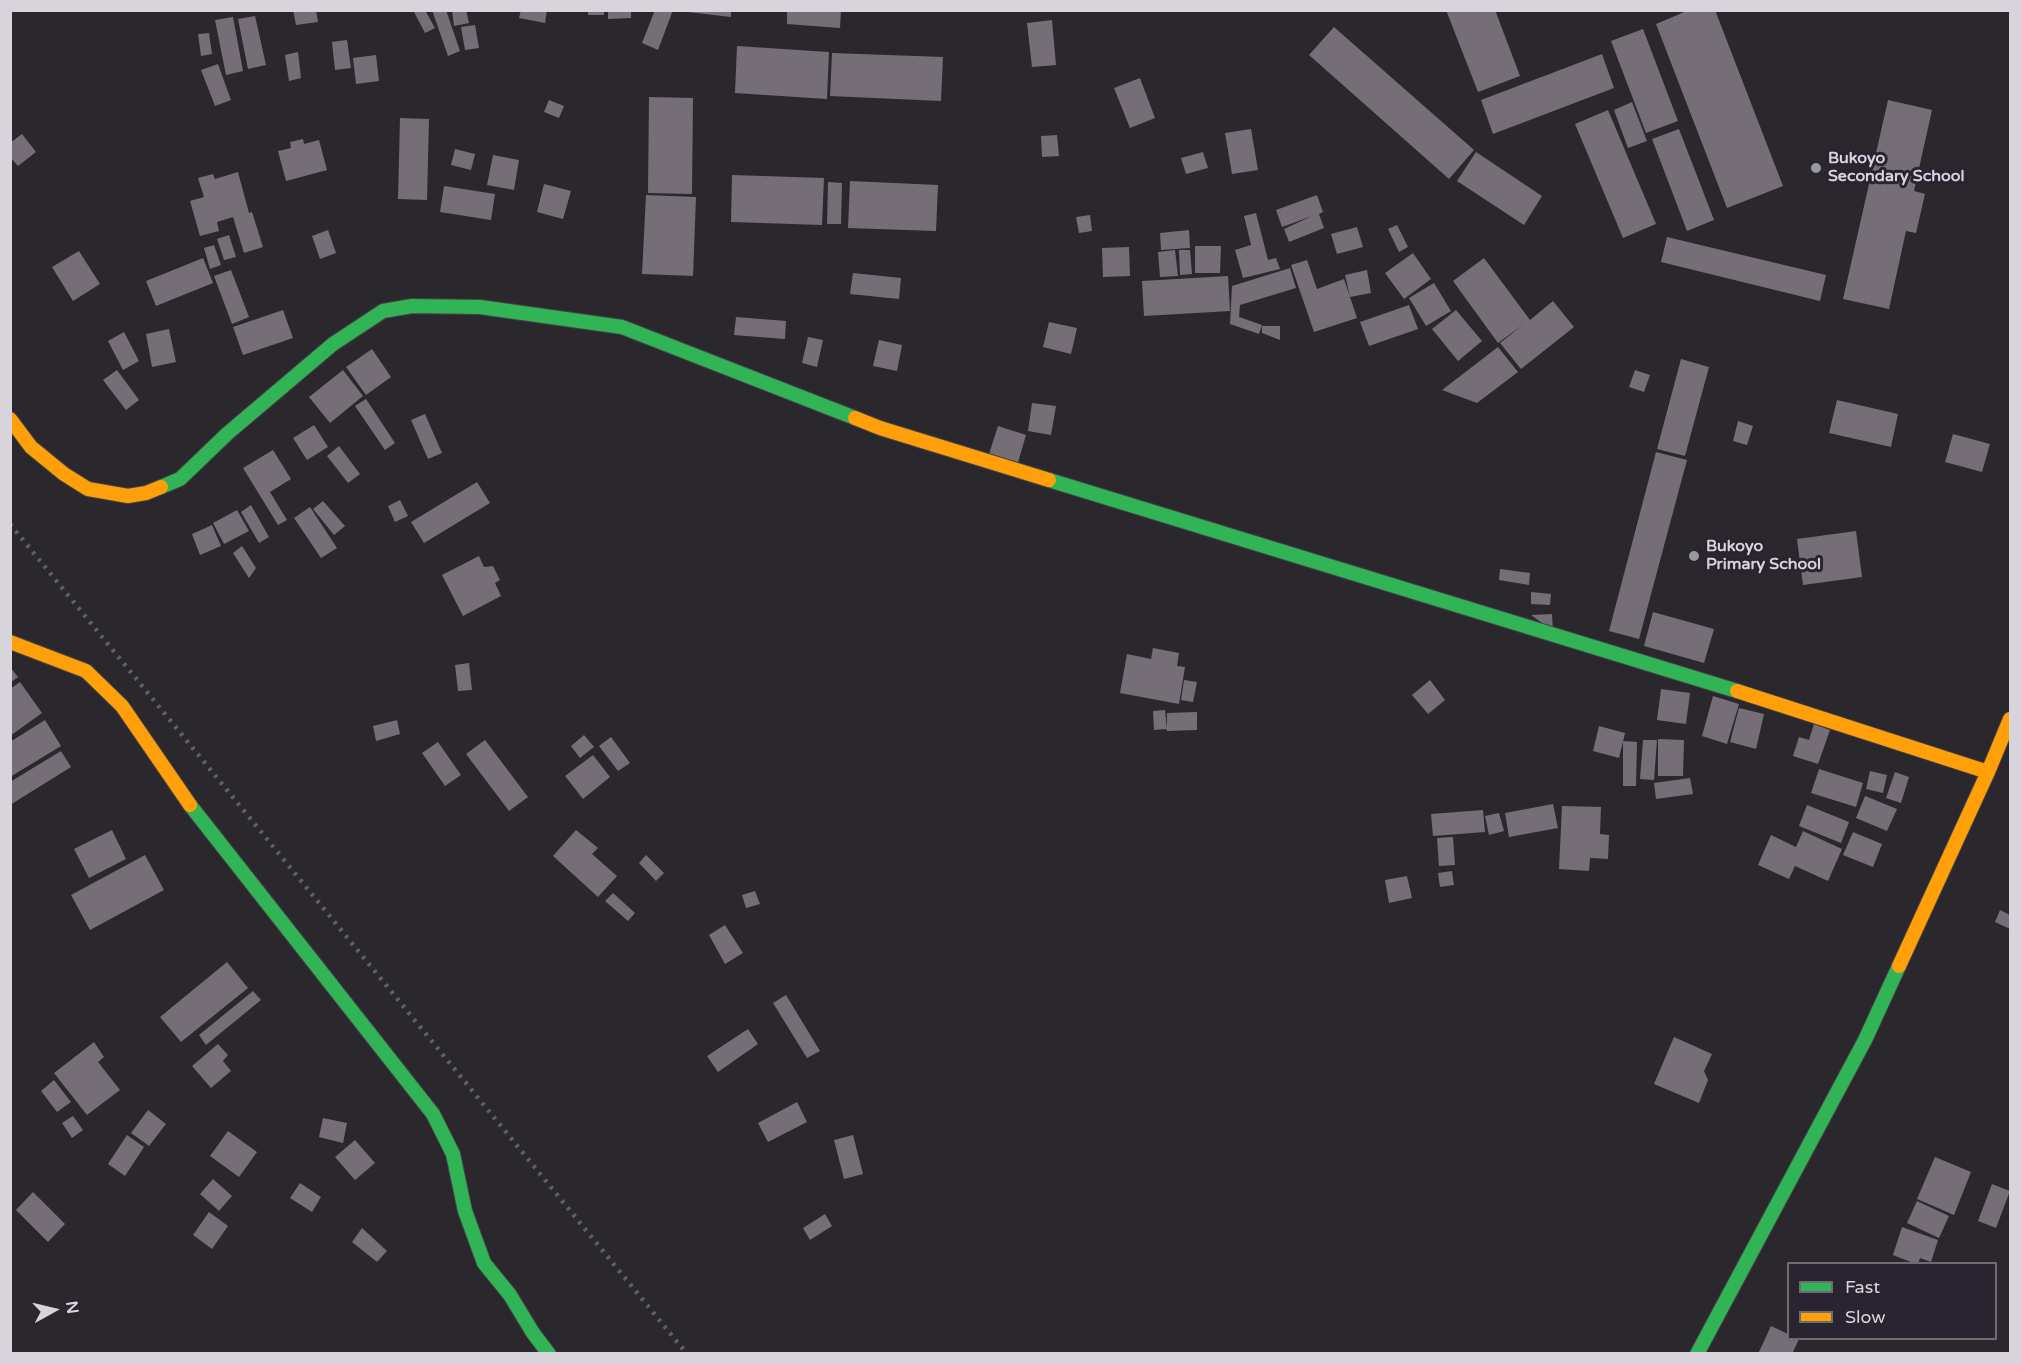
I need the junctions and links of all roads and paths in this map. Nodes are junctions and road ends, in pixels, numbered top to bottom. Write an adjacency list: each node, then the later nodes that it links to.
1 (10, 419): 4 (street)
2 (10, 642): 5 (street)
3 (2010, 719): 4 (street)
4 (1988, 772): 6 (street)
5 (549, 1353)
6 (1697, 1353)

